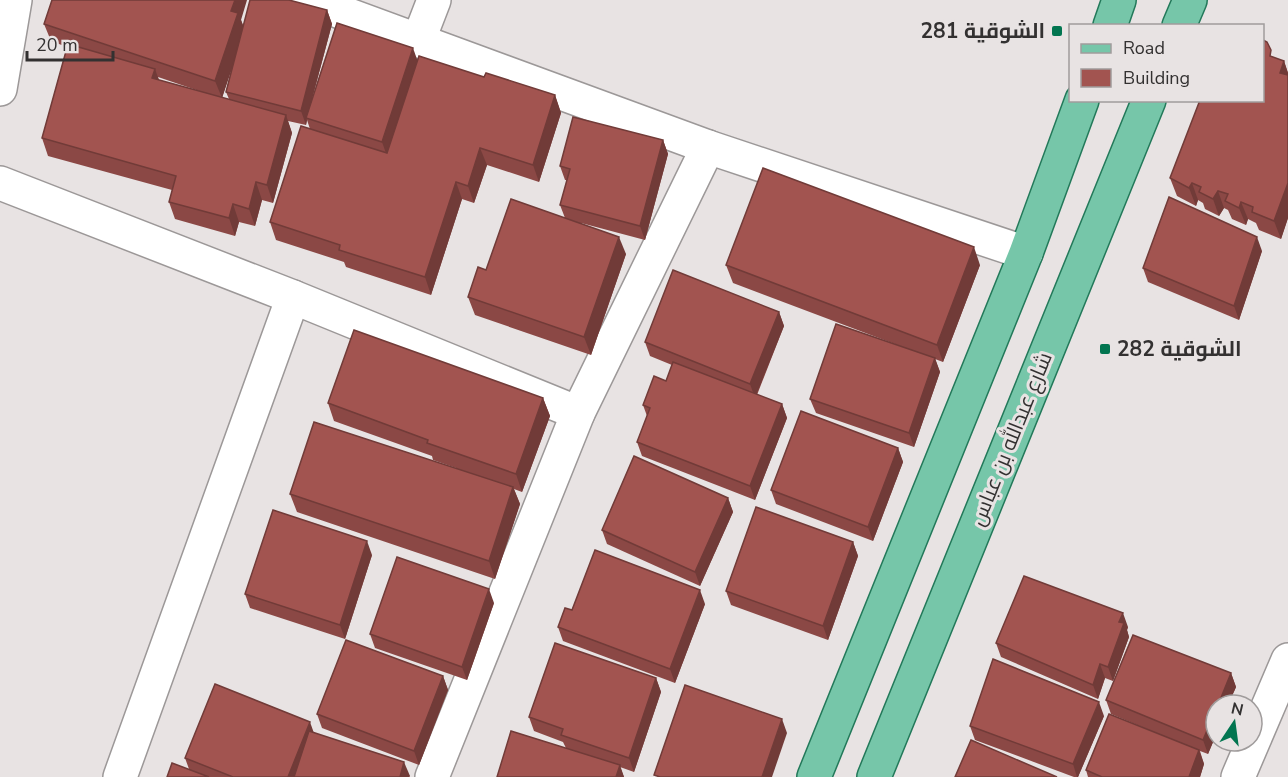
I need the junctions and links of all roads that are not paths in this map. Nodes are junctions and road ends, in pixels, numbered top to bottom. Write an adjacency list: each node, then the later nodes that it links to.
1 (15, 0): 9 (street)
2 (308, 0): 8 (street)
3 (434, 0): 8 (street)
4 (1119, 0): 6 (main road)
5 (1190, 0): 7 (main road)
6 (1111, 24)
7 (1180, 24)
8 (419, 39): 12 (street)
9 (0, 89)
10 (1081, 102): 14 (main road)
11 (1148, 102): 21 (main road, شارع عبدالله بن عباس)
12 (708, 147): 14 (street); 16 (street)
13 (0, 183): 15 (street)
14 (1026, 253): 20 (main road)
15 (293, 297): 16 (street); 18 (street)
16 (578, 413): 19 (street)
17 (1288, 660): 22 (street)
18 (120, 777)
19 (432, 777)
20 (814, 777)
21 (873, 777)
22 (1238, 777)

